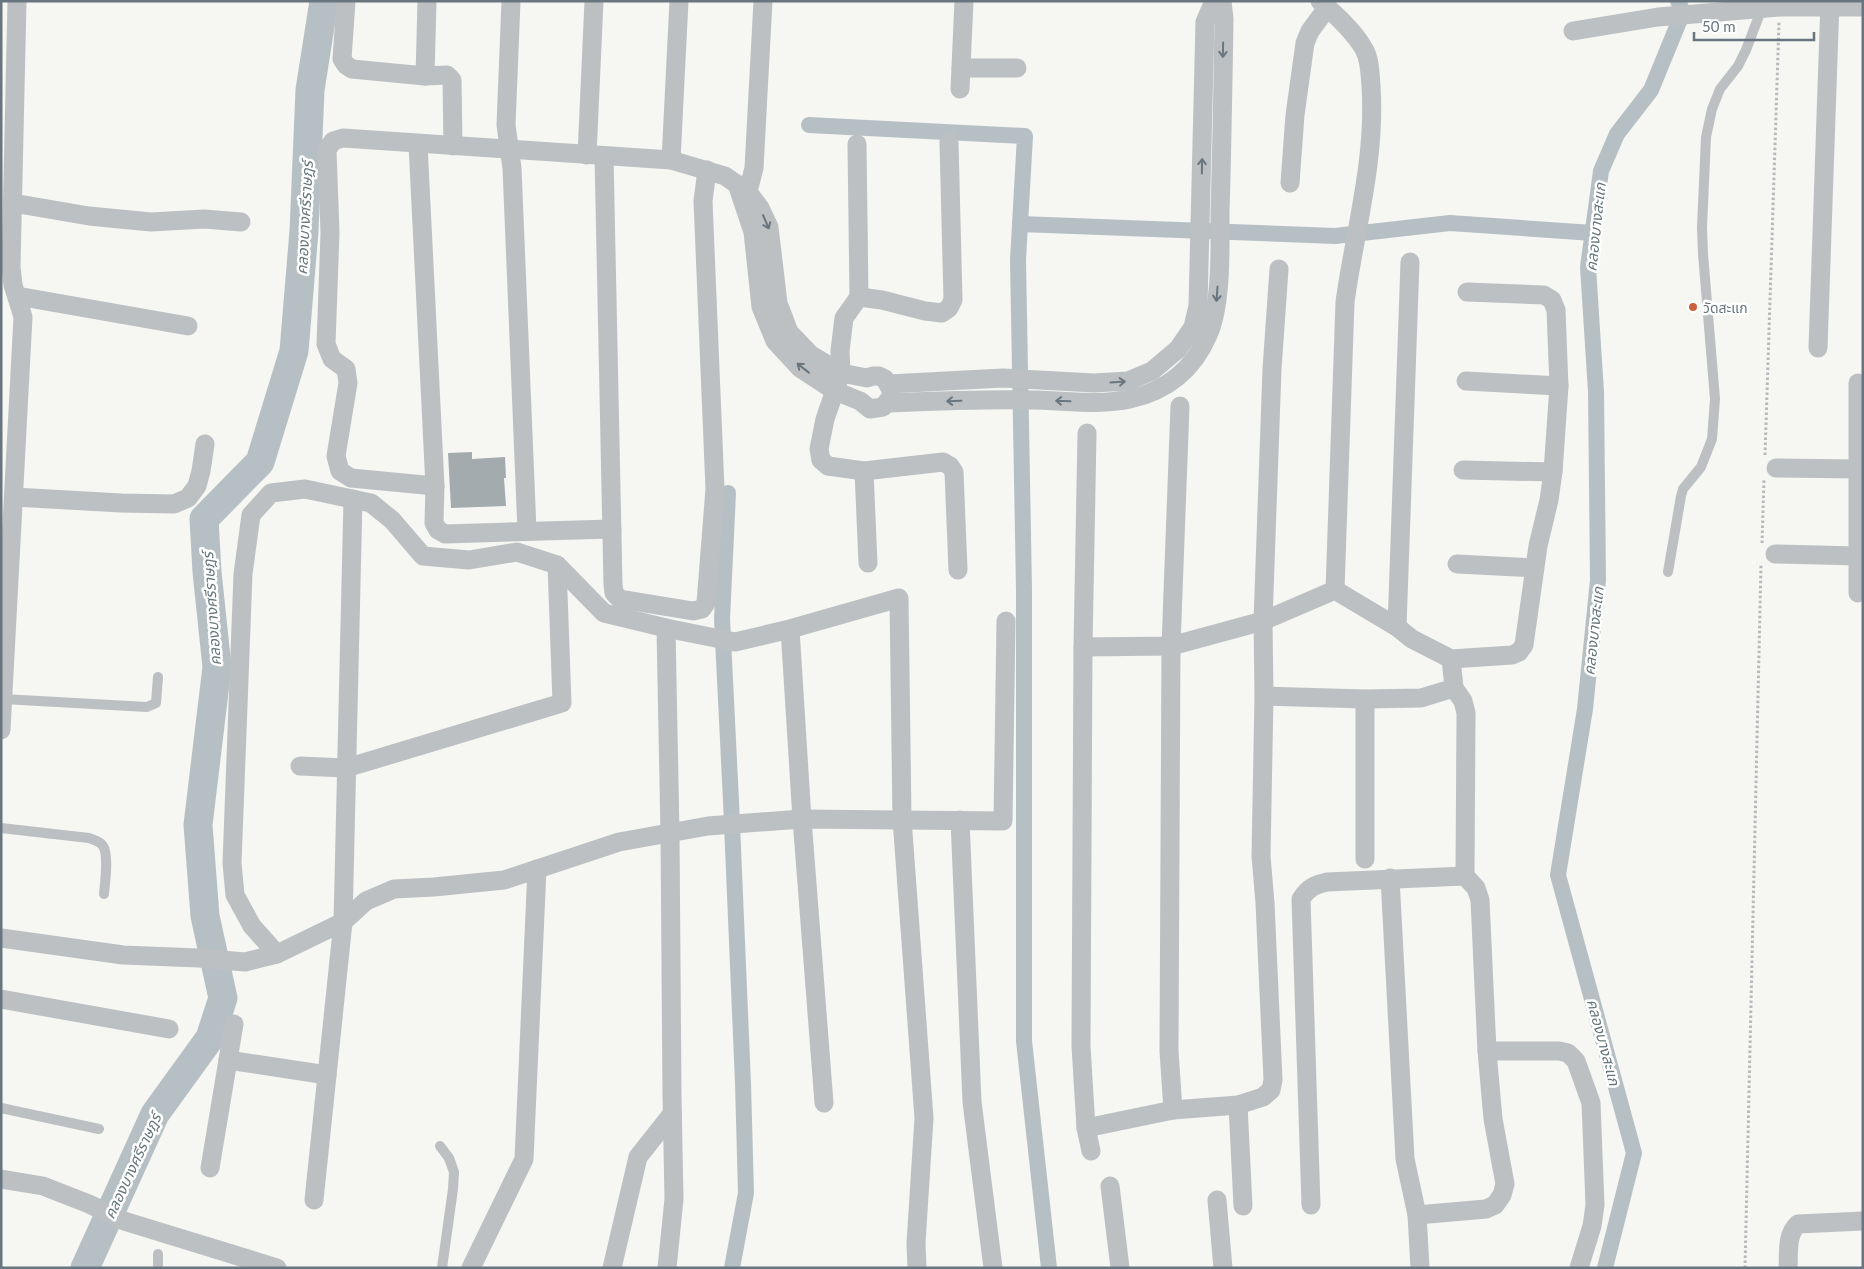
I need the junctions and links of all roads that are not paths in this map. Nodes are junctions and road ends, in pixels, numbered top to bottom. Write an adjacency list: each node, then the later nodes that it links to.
1 (17, 1): 31 (street)
2 (346, 1): 19 (street)
3 (427, 1): 19 (street)
4 (511, 1): 25 (street)
5 (594, 1): 26 (street)
6 (679, 1): 27 (street)
7 (763, 1): 30 (street)
8 (964, 1): 17 (street)
9 (1214, 1): 43 (street, one-way to 9)
10 (1222, 1): 49 (street, one-way to 49)
11 (1324, 4): 29 (street); 72 (street)
12 (1830, 4): 14 (street); 15 (street); 39 (street)
13 (1716, 7): 14 (street); 16 (street)
14 (1771, 7): 71 (lane)
15 (1863, 7)
16 (1574, 31)
17 (961, 68): 18 (street); 20 (street)
18 (1018, 68)
19 (425, 76): 24 (street)
20 (960, 89)
21 (950, 142): 37 (street)
22 (418, 144): 24 (street); 58 (street); 58 (street)
23 (857, 144): 37 (street)
24 (453, 146): 25 (street)
25 (509, 150): 26 (street); 63 (street)
26 (596, 155): 27 (street); 62 (street)
27 (671, 160): 28 (street)
28 (707, 170): 30 (street); 62 (street)
29 (1290, 183)
30 (743, 194): 40 (street, one-way to 40); 46 (street, one-way to 30)
31 (13, 203): 32 (street); 36 (street)
32 (241, 222)
33 (1410, 262): 76 (street)
34 (1279, 269): 75 (street)
35 (1467, 292): 45 (street)
36 (17, 296): 38 (street); 60 (street)
37 (859, 297): 40 (street)
38 (188, 326)
39 (1818, 348)
40 (841, 373): 41 (street); 46 (street)
41 (866, 378): 47 (street); 48 (street)
42 (1466, 381): 45 (street)
43 (1094, 383): 47 (street); 49 (street)
44 (1858, 383): 54 (street)
45 (1559, 386): 57 (street)
46 (835, 391): 48 (street); 56 (street)
47 (888, 393): 48 (street); 49 (street, one-way to 47)
48 (860, 400)
49 (1093, 402)
50 (1180, 406): 79 (street)
51 (1087, 432): 80 (street)
52 (205, 444): 60 (street)
53 (1768, 467): 54 (street)
54 (1858, 468): 59 (street)
55 (1464, 470): 57 (street)
56 (864, 471): 66 (street); 70 (street)
57 (1553, 472): 69 (street)
58 (435, 486): 63 (street)
59 (1860, 493): 65 (street)
60 (14, 497): 86 (street)
61 (353, 499): 68 (street); 89 (street); 102 (street)
62 (612, 529): 63 (street)
63 (527, 531)
64 (1766, 555): 65 (street)
65 (1858, 556): 73 (street)
66 (868, 563)
67 (1457, 564): 69 (street)
68 (557, 565): 77 (street); 89 (street)
69 (1534, 568): 81 (street)
70 (958, 570)
71 (1668, 572)
72 (1335, 590): 75 (street); 76 (street)
73 (1858, 593)
74 (1006, 621): 92 (street)
75 (1263, 621): 79 (street); 84 (street)
76 (1397, 627): 81 (street)
77 (666, 628): 78 (street); 94 (street)
78 (790, 629): 90 (street); 91 (street)
79 (1171, 646): 80 (street); 112 (street)
80 (1083, 647): 114 (street)
81 (1451, 659): 83 (street)
82 (158, 677): 86 (lane)
83 (1454, 688): 85 (street); 97 (street)
84 (1264, 696): 85 (street); 110 (street)
85 (1365, 699): 95 (street)
86 (3, 700): 87 (street)
87 (1, 730)
88 (300, 766): 89 (street)
89 (346, 768): 100 (street)
90 (902, 819): 91 (street); 92 (street); 134 (street)
91 (802, 820): 94 (street); 109 (street)
92 (960, 820): 135 (street)
93 (1, 828): 99 (lane)
94 (670, 834): 96 (street); 113 (street)
95 (1365, 859)
96 (537, 869): 100 (street); 131 (street)
97 (1465, 876): 98 (street); 106 (street)
98 (1390, 878): 123 (street); 125 (street)
99 (104, 894)
100 (343, 922): 102 (street); 108 (street)
101 (1, 938): 102 (street)
102 (277, 954)
103 (1, 999): 105 (street)
104 (234, 1024): 107 (street)
105 (169, 1029)
106 (1487, 1051): 125 (street); 139 (street)
107 (228, 1060): 108 (street); 118 (street)
108 (327, 1075): 121 (street)
109 (824, 1103)
110 (1238, 1106): 112 (street); 124 (street)
111 (1, 1108): 115 (lane)
112 (1173, 1110): 114 (street)
113 (672, 1114): 132 (street); 133 (street)
114 (1086, 1128): 117 (street)
115 (99, 1129)
116 (440, 1146): 130 (lane)
117 (1091, 1151)
118 (210, 1168)
119 (1, 1179): 129 (street)
120 (1110, 1186): 136 (street)
121 (314, 1200)
122 (1217, 1200): 137 (street)
123 (1311, 1204)
124 (1243, 1206)
125 (1417, 1215): 138 (street)
126 (1863, 1221): 140 (street)
127 (158, 1254): 128 (lane)
128 (158, 1268)
129 (277, 1268)
130 (442, 1268)
131 (470, 1268)
132 (612, 1268)
133 (667, 1268)
134 (917, 1268)
135 (993, 1268)
136 (1120, 1268)
137 (1223, 1268)
138 (1420, 1268)
139 (1579, 1268)
140 (1788, 1268)

